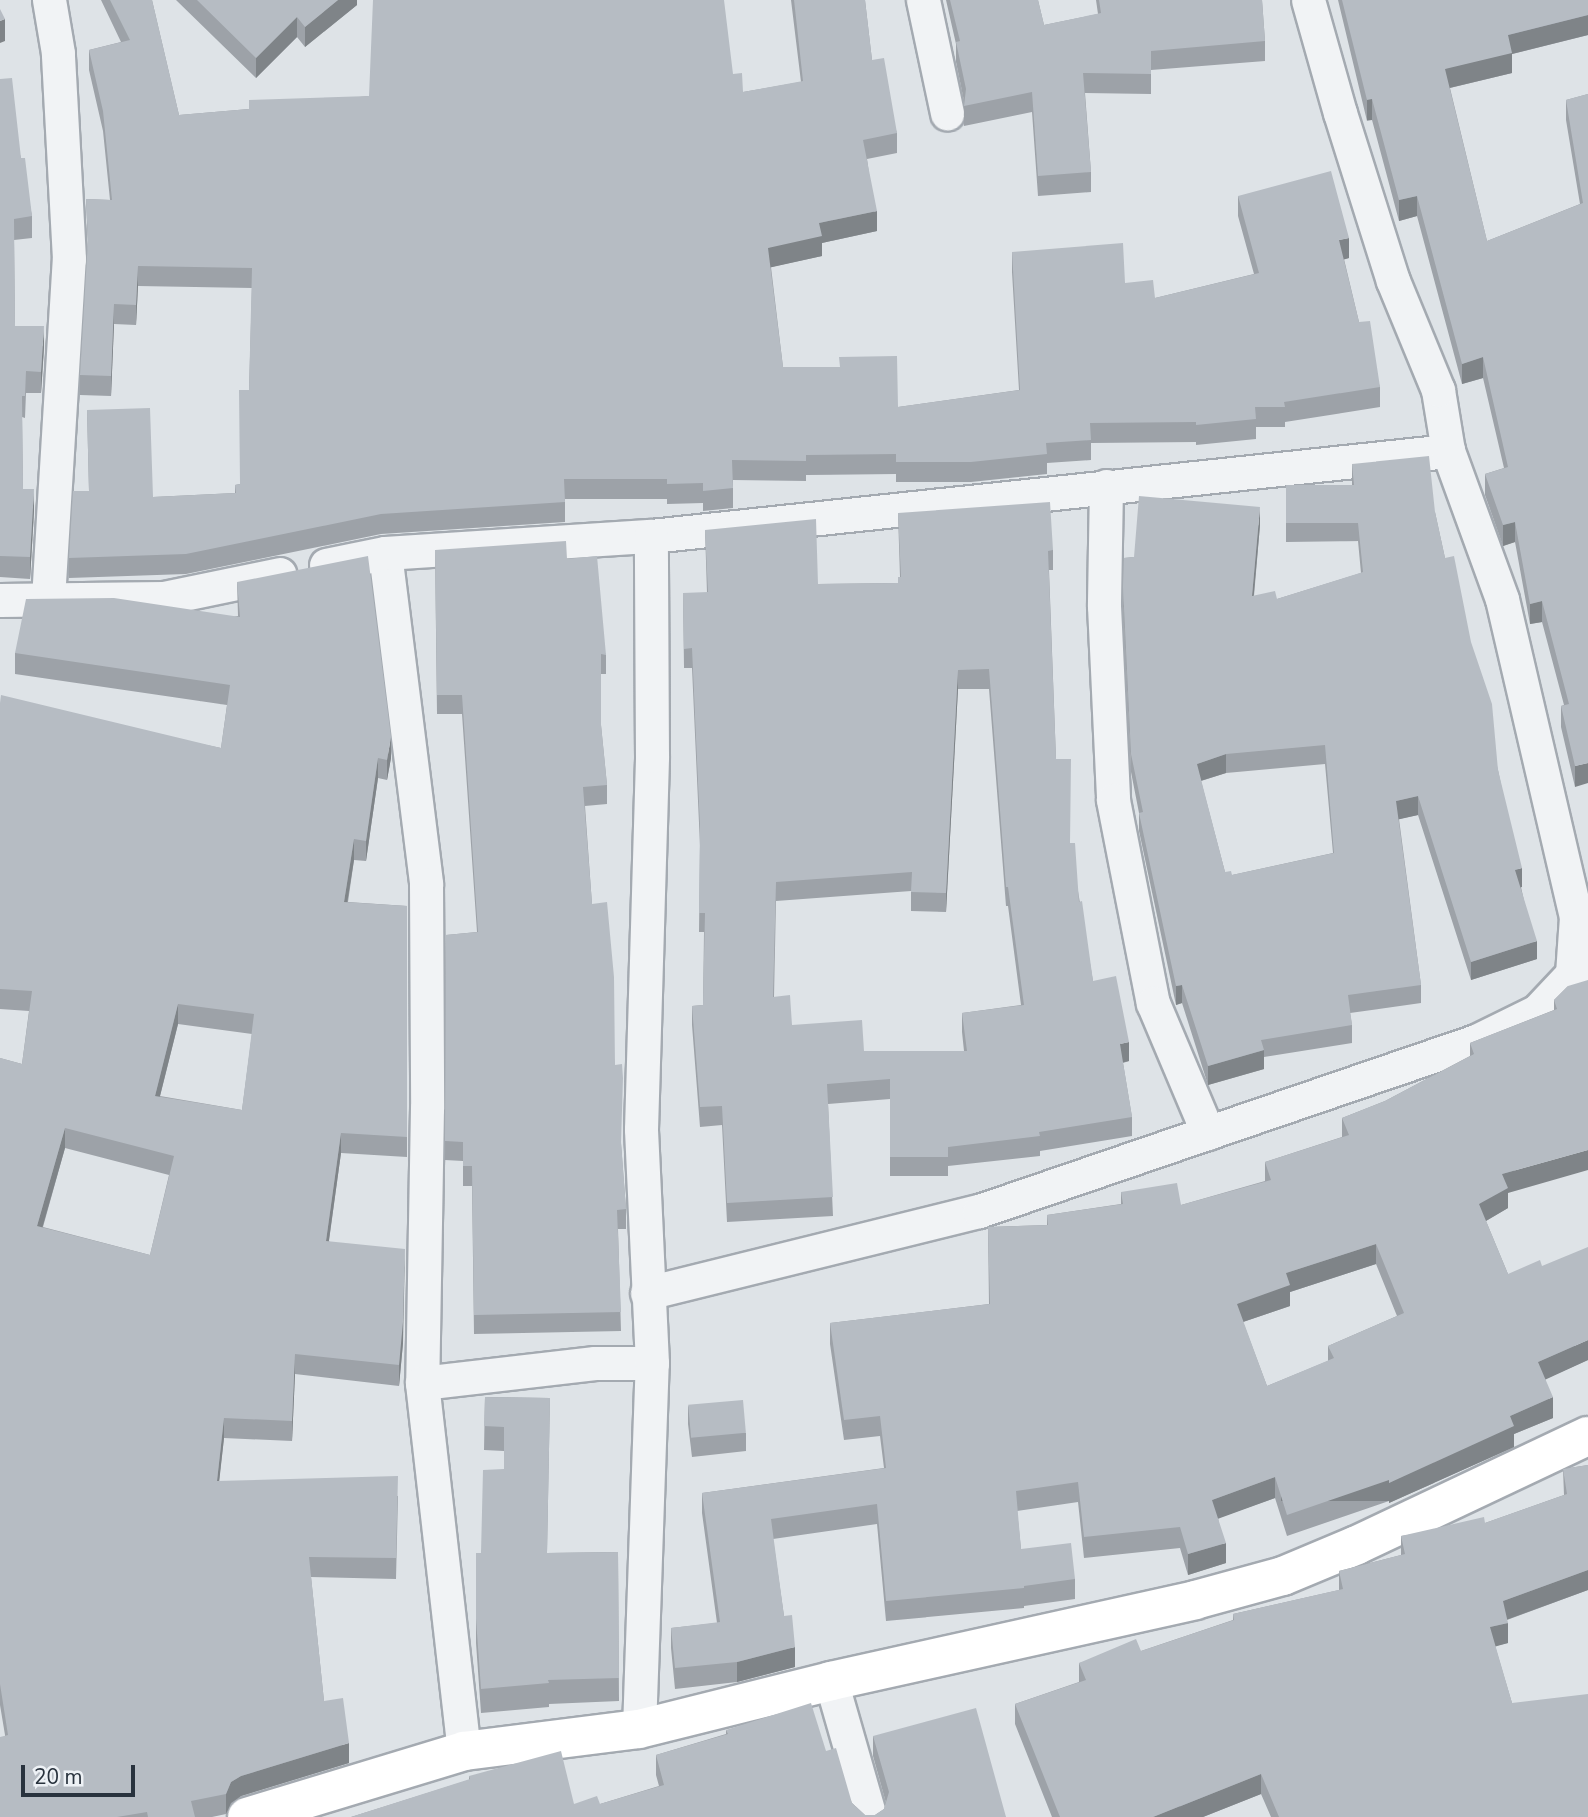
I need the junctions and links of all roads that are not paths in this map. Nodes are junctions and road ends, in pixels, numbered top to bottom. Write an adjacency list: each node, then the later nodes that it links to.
1 (49, 0): 9 (street)
2 (923, 0): 4 (street)
3 (1308, 0): 5 (street)
4 (947, 113)
5 (1448, 451): 6 (street); 11 (street)
6 (1105, 486): 7 (street); 11 (street)
7 (651, 536): 8 (street); 12 (street)
8 (385, 553): 9 (street); 14 (street)
9 (48, 599): 10 (street)
10 (0, 600)
11 (1209, 1133): 12 (street)
12 (648, 1293): 13 (street)
13 (652, 1363): 14 (street); 17 (street)
14 (422, 1383): 18 (street)
15 (1588, 1436): 16 (street)
16 (831, 1681): 17 (street); 20 (street)
17 (639, 1729): 18 (street)
18 (464, 1751): 19 (street)
19 (247, 1817)
20 (870, 1817)

